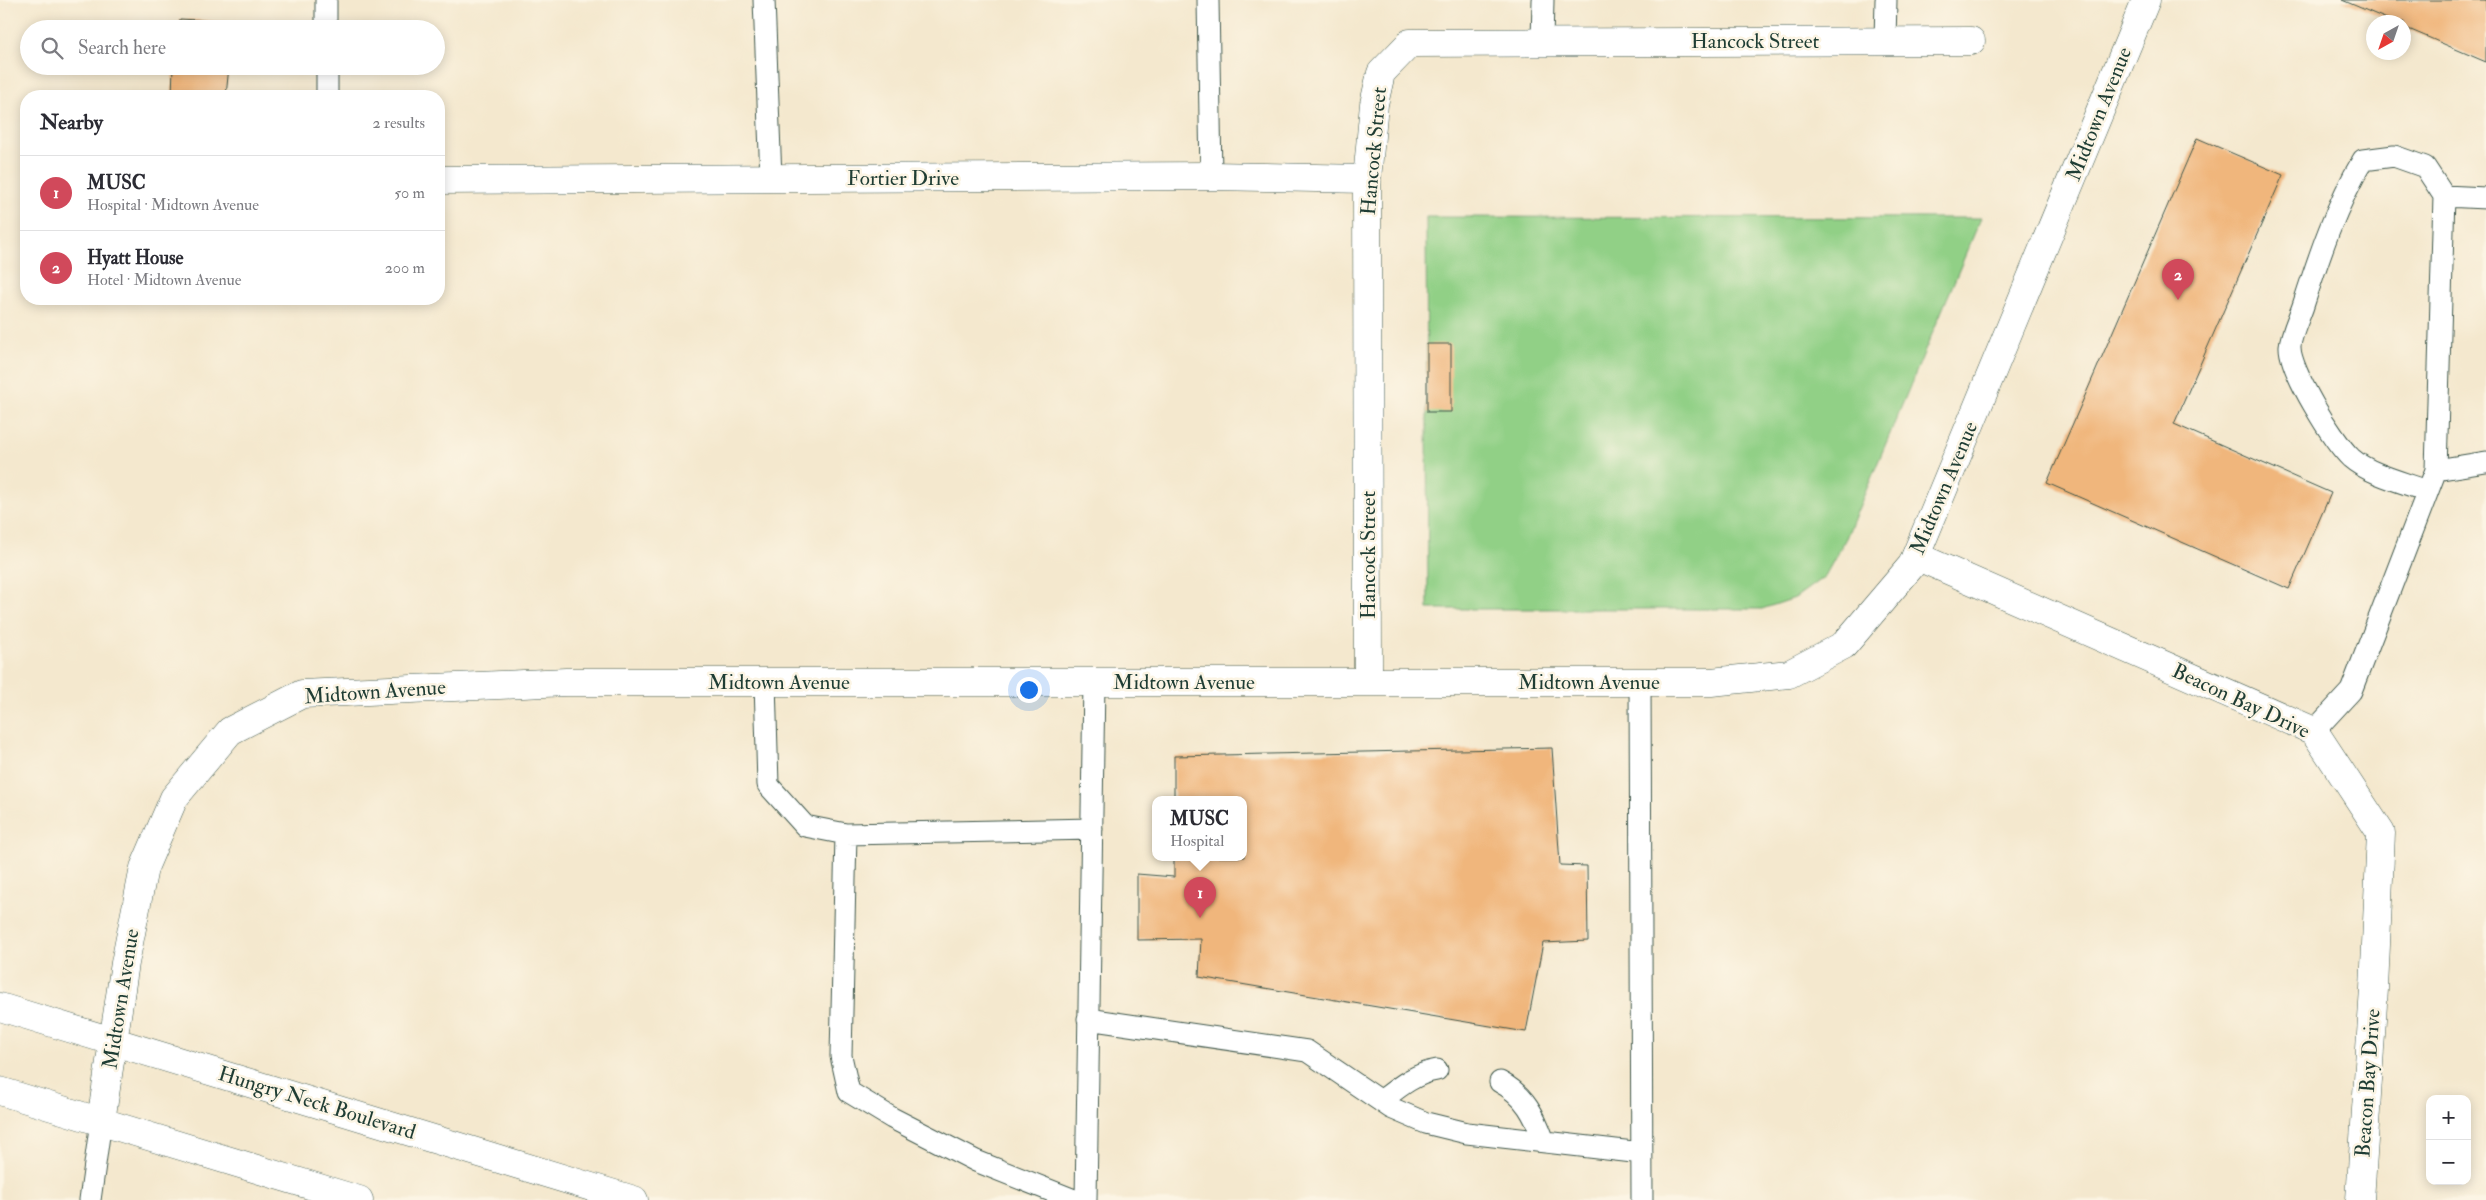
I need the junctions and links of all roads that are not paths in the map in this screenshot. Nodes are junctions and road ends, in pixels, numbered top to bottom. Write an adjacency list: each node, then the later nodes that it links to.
1 (326, 0): 7 (lane)
2 (764, 0): 14 (lane)
3 (1208, 0): 13 (lane)
4 (1544, 0): 10 (lane)
5 (1886, 0): 8 (lane)
6 (2146, 0): 22 (street, Midtown Avenue)
7 (326, 20)
8 (1885, 40): 9 (street, Hancock Street); 10 (street, Hancock Street)
9 (1971, 41)
10 (1542, 42): 15 (street, Hancock Street)
11 (326, 75): 12 (lane)
12 (327, 90)
13 (1211, 176): 14 (street, Fortier Drive); 15 (street, Fortier Drive)
14 (771, 178): 16 (street, Fortier Drive)
15 (1367, 179): 25 (street, Hancock Street)
16 (445, 180)
17 (2444, 196): 18 (lane); 20 (lane); 21 (lane)
18 (2486, 198)
19 (2486, 462): 20 (lane)
20 (2436, 470): 21 (lane)
21 (2427, 491): 27 (lane)
22 (1916, 556): 26 (street, Midtown Avenue); 27 (street, Beacon Bay Drive)
23 (765, 682): 24 (street, Midtown Avenue); 29 (lane); 32 (street, Midtown Avenue)
24 (1094, 682): 25 (street, Midtown Avenue); 28 (lane)
25 (1368, 682): 26 (street, Midtown Avenue)
26 (1640, 682): 39 (lane)
27 (2314, 731): 46 (street, Beacon Bay Drive)
28 (1092, 829): 29 (lane); 31 (lane)
29 (846, 834): 43 (lane)
30 (0, 1007): 32 (street, Hungry Neck Boulevard)
31 (1088, 1020): 36 (lane); 44 (lane)
32 (113, 1041): 37 (street, Midtown Avenue); 42 (street, Hungry Neck Boulevard)
33 (1437, 1070): 36 (lane)
34 (1500, 1082): 38 (lane)
35 (0, 1091): 37 (street)
36 (1381, 1101): 38 (lane)
37 (101, 1121): 40 (lane); 41 (street)
38 (1544, 1141): 39 (lane)
39 (1642, 1153): 45 (lane)
40 (90, 1200)
41 (359, 1200)
42 (634, 1200)
43 (1074, 1200)
44 (1086, 1200)
45 (1642, 1200)
46 (2360, 1200)

